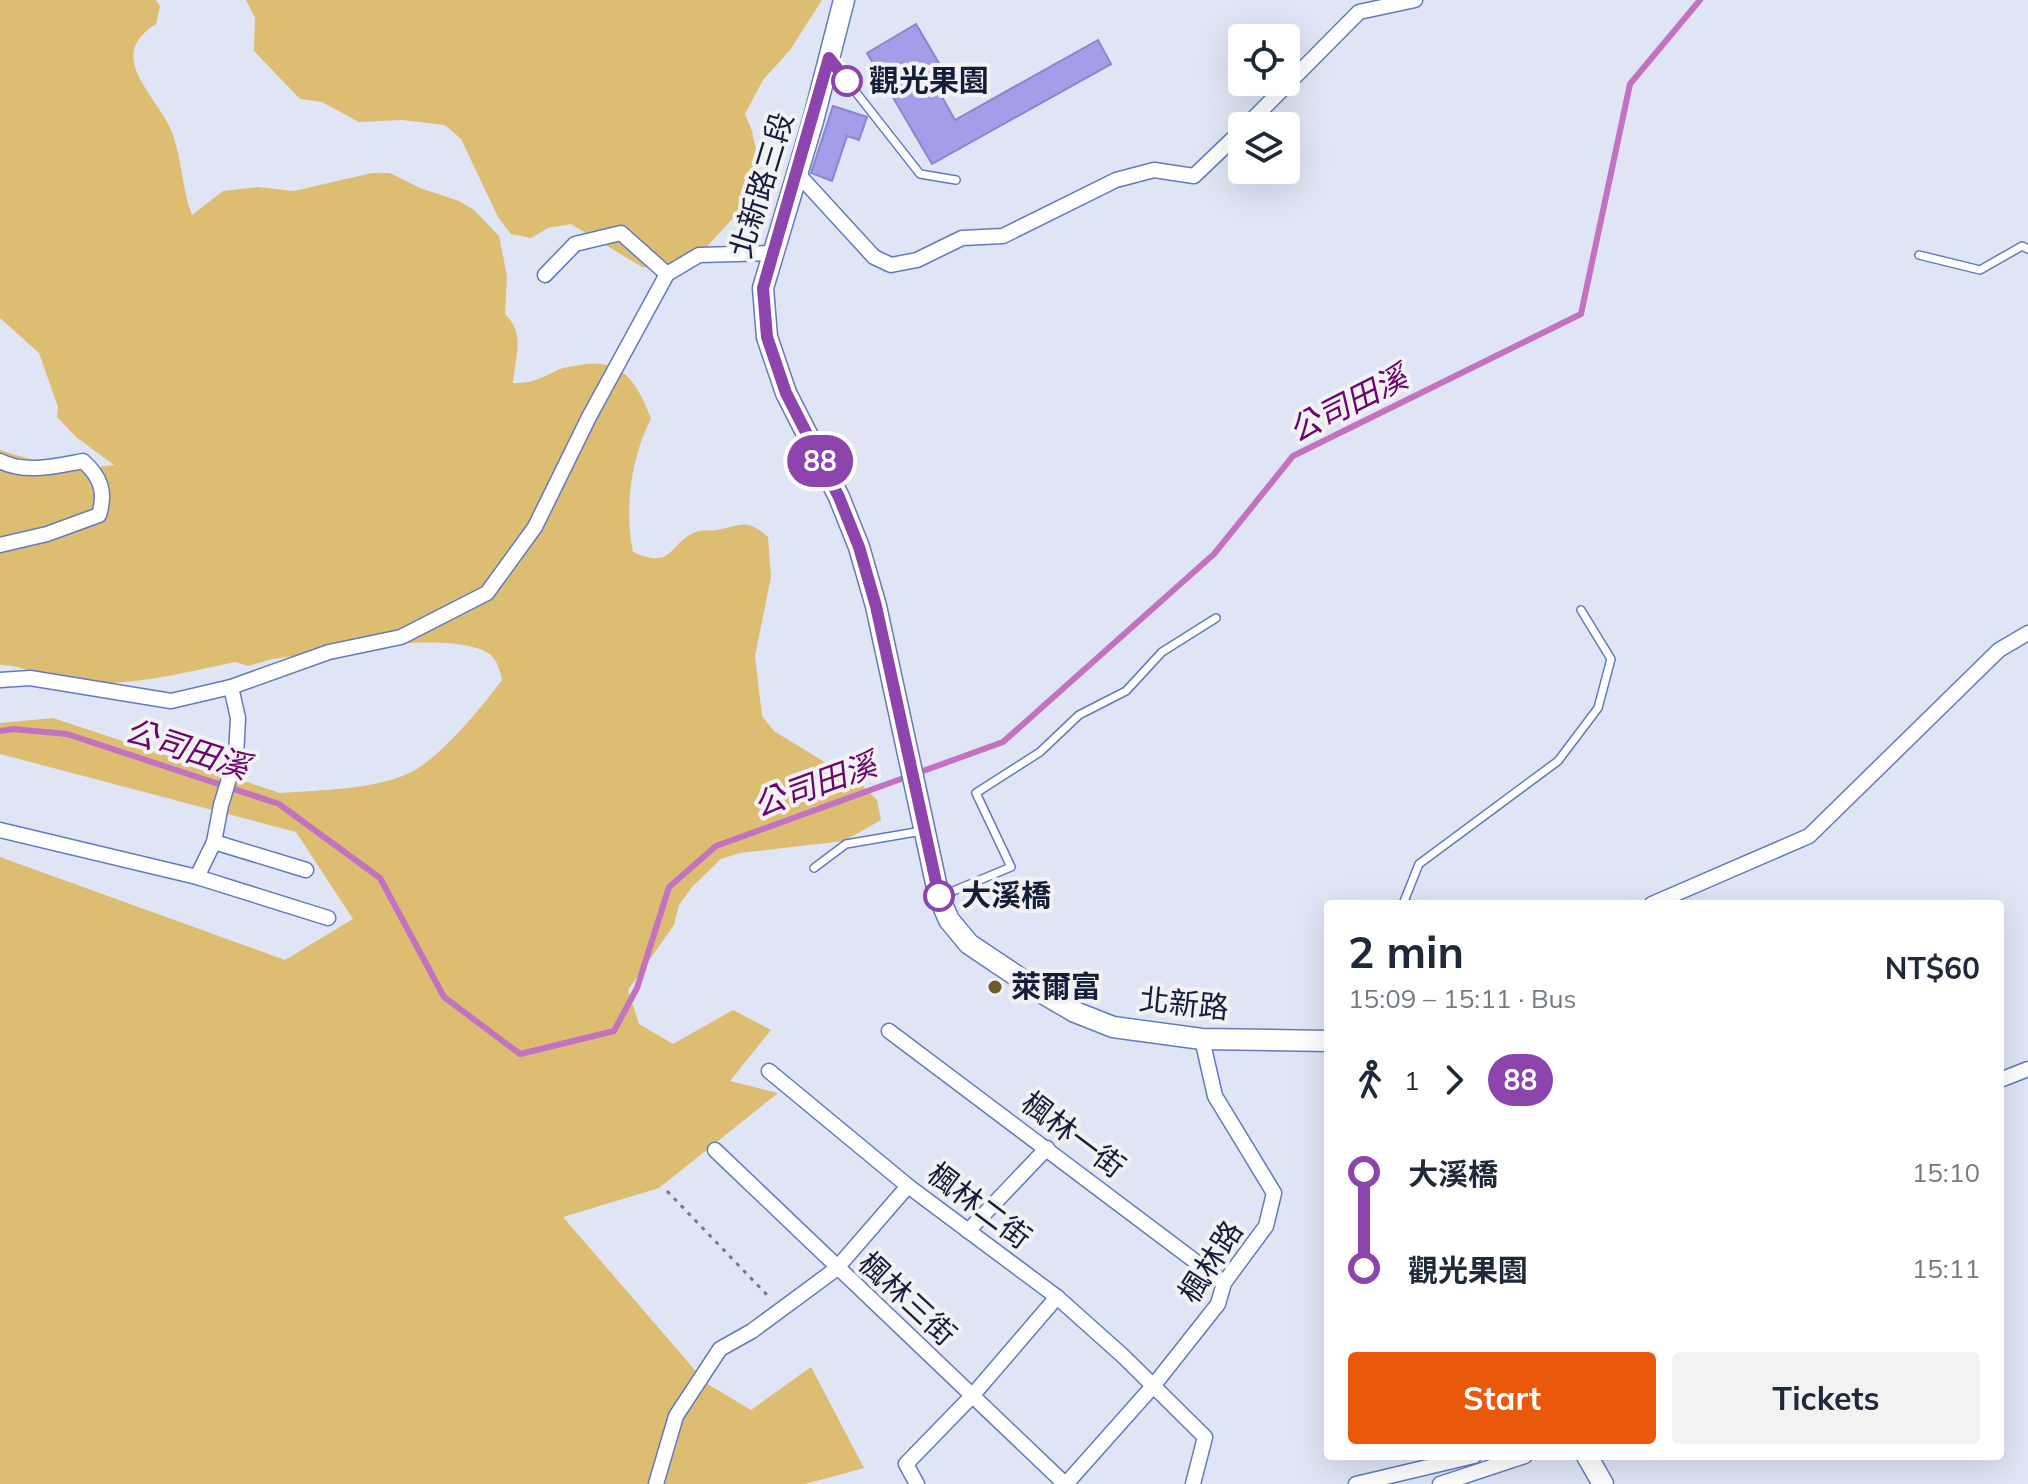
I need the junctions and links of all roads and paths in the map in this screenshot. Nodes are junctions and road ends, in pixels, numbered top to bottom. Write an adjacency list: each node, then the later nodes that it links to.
1 (844, 0): 3 (main road, 北新路三段)
2 (1415, 0): 4 (street)
3 (829, 58): 6 (main road, 北新路三段); 7 (lane)
4 (1260, 112)
5 (1228, 143): 6 (street)
6 (797, 173): 9 (main road, 北新路三段)
7 (956, 180)
8 (2028, 249): 10 (lane)
9 (774, 253): 11 (street); 20 (main road, 北新路三段)
10 (1919, 255)
11 (667, 274): 12 (street); 19 (street)
12 (545, 275)
13 (0, 461): 14 (street)
14 (0, 545)
15 (1581, 610): 28 (lane)
16 (1216, 618): 27 (lane)
17 (2028, 633): 29 (street)
18 (0, 680): 19 (street)
19 (231, 687): 23 (street)
20 (917, 803): 22 (main road, 北新路)
21 (0, 830): 26 (street)
22 (924, 830): 24 (lane); 27 (main road, 北新路)
23 (214, 842): 25 (street); 26 (street)
24 (814, 868)
25 (306, 870)
26 (197, 877): 30 (street)
27 (939, 897): 32 (main road, 北新路)
28 (1405, 900)
29 (1661, 900)
30 (328, 918)
31 (889, 1031): 37 (street, 楓林一街)
32 (1202, 1039): 33 (main road, 北新路); 43 (street, 楓林路)
33 (1324, 1041)
34 (2028, 1069): 36 (street)
35 (769, 1071): 39 (street, 楓林二街)
36 (2004, 1078)
37 (1047, 1148): 41 (street); 43 (street, 楓林一街)
38 (715, 1150): 42 (street, 楓林三街)
39 (908, 1186): 41 (street, 楓林二街); 42 (street)
40 (667, 1191): 45 (path)
41 (968, 1231): 44 (street, 楓林二街)
42 (836, 1269): 45 (street); 47 (street, 楓林三街)
43 (1224, 1283): 46 (street, 楓林路)
44 (1057, 1297): 46 (street, 楓林二街); 47 (street)
45 (781, 1309): 52 (street)
46 (1154, 1385): 54 (street, 楓林路); 55 (street, 楓林二街)
47 (972, 1396): 53 (street); 54 (street, 楓林三街)
48 (1457, 1460): 56 (street)
49 (1517, 1460): 51 (street)
50 (1589, 1460): 58 (main road)
51 (1484, 1477): 57 (street)
52 (656, 1484)
53 (917, 1484)
54 (1065, 1484)
55 (1193, 1484)
56 (1356, 1484)
57 (1440, 1484)
58 (1603, 1484)

